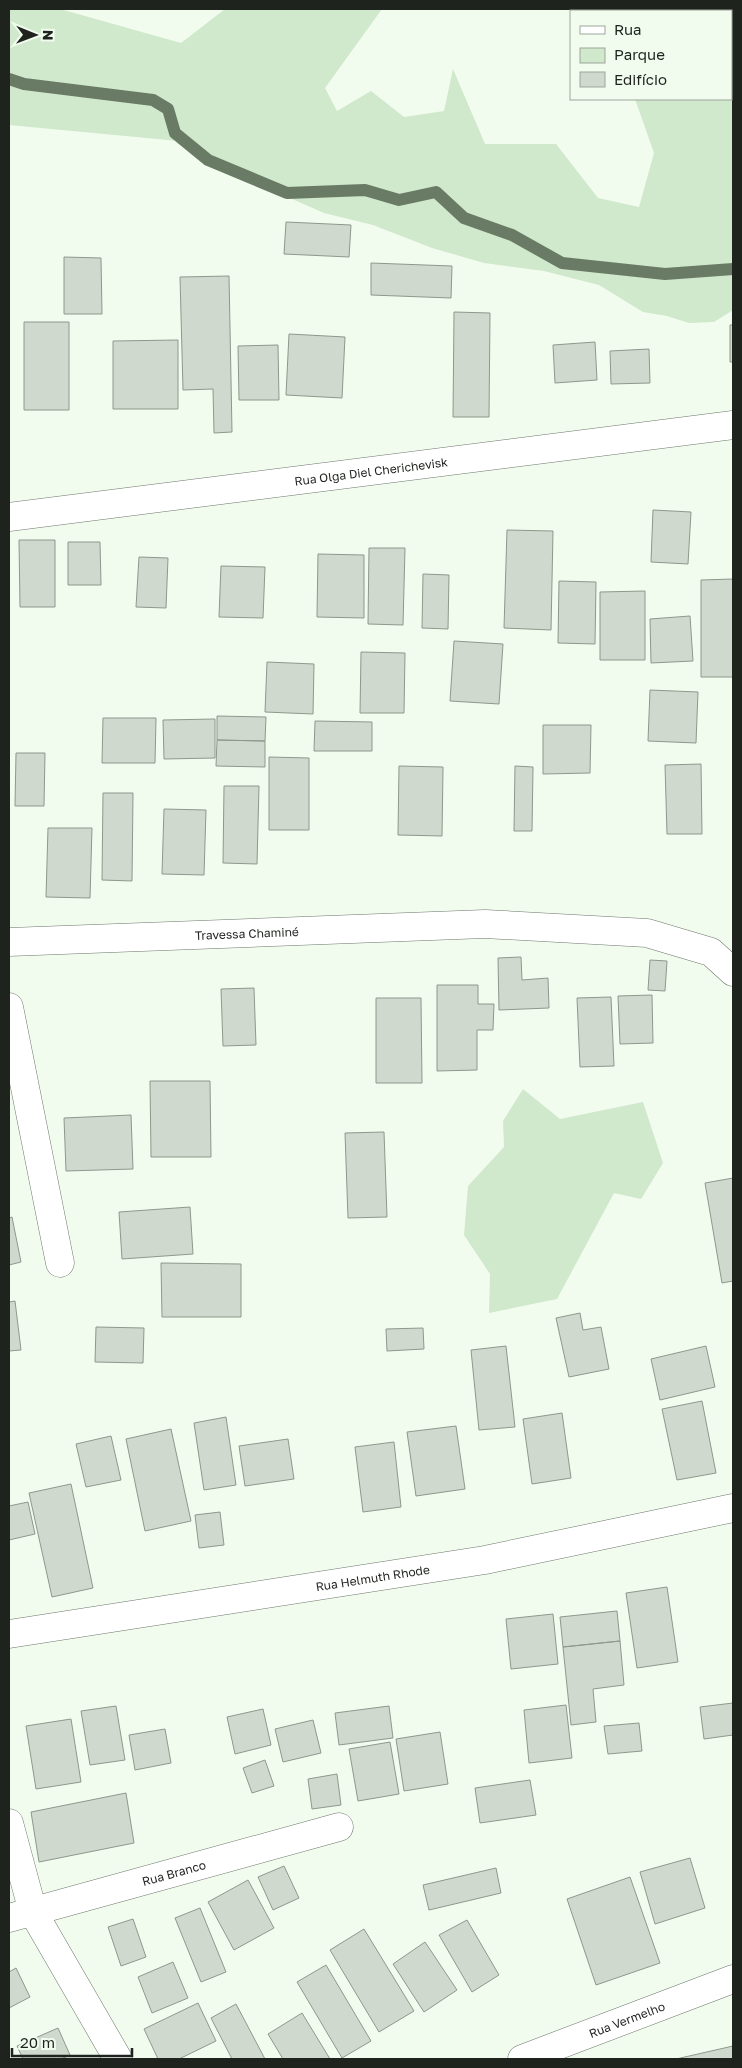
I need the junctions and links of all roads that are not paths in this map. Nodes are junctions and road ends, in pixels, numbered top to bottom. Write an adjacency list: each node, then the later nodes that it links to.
1 (733, 425): 2 (street, Rua Olga Diel Cherichevisk)
2 (9, 517)
3 (9, 942): 4 (street, Travessa Chaminé)
4 (733, 972)
5 (9, 1007): 6 (street)
6 (60, 1263)
7 (733, 1508): 8 (street, Rua Helmuth Rhode)
8 (9, 1634)
9 (9, 1823): 11 (street)
10 (339, 1827): 11 (street, Rua Branco)
11 (21, 1915): 13 (street)
12 (733, 1979): 14 (street, Rua Vermelho)
13 (118, 2059)
14 (522, 2059)

